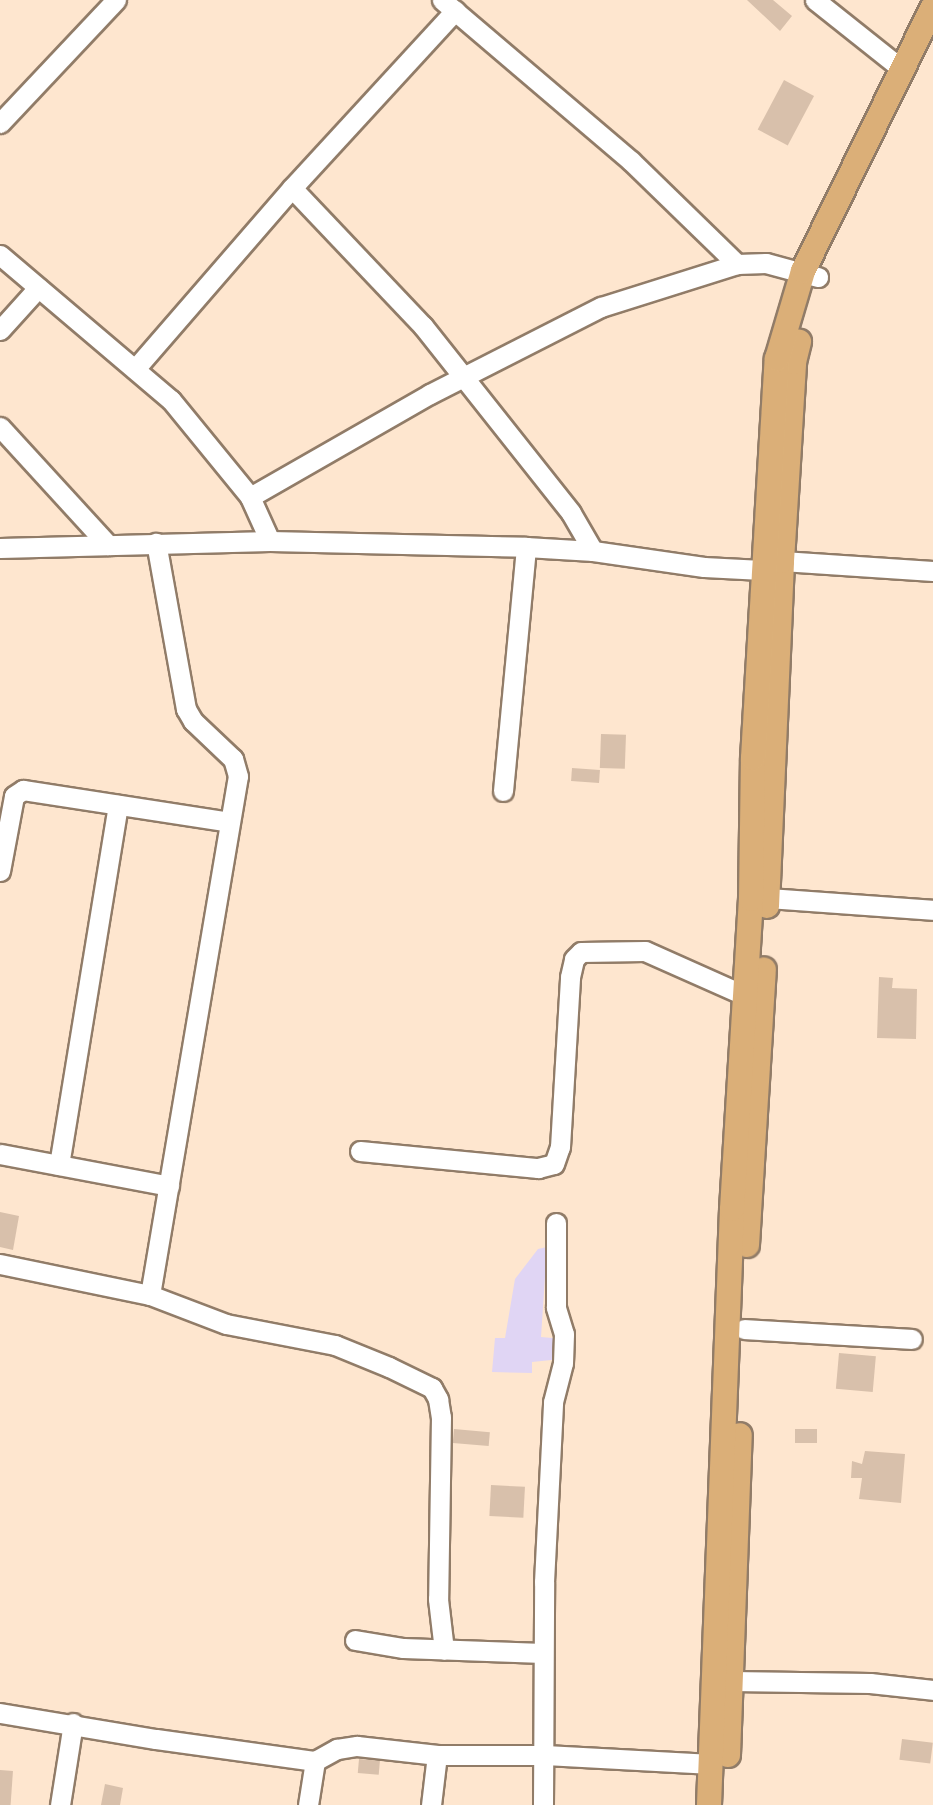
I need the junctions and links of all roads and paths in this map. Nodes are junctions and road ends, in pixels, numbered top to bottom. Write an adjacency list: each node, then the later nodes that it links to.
1 (116, 0): 7 (street)
2 (815, 0): 6 (street)
3 (448, 5): 8 (street); 10 (street)
4 (933, 7): 6 (main road)
5 (933, 46): 11 (main road)
6 (903, 70): 11 (main road)
7 (0, 123)
8 (292, 188): 14 (street); 15 (street)
9 (0, 255): 12 (street)
10 (737, 264): 11 (street); 15 (street)
11 (810, 274): 24 (main road)
12 (38, 288): 13 (street); 14 (street)
13 (0, 330)
14 (135, 369): 17 (street)
15 (463, 377): 17 (street); 23 (street)
16 (0, 427): 20 (street)
17 (250, 496): 18 (street)
18 (270, 541): 19 (street); 21 (street)
19 (156, 543): 20 (street); 28 (street)
20 (108, 545): 22 (street)
21 (526, 547): 23 (street); 26 (street)
22 (0, 548)
23 (593, 551): 24 (street)
24 (772, 566): 25 (street); 30 (main road); 32 (main road)
25 (933, 571)
26 (503, 791)
27 (118, 804): 28 (street); 29 (street); 36 (street)
28 (230, 822): 37 (street)
29 (0, 872)
30 (767, 898): 31 (street); 33 (main road)
31 (933, 910)
32 (746, 996): 33 (main road); 34 (street)
33 (751, 1069): 41 (main road); 53 (main road)
34 (360, 1151)
35 (0, 1154): 36 (street)
36 (59, 1165): 37 (street)
37 (169, 1186): 40 (street)
38 (556, 1223): 45 (street)
39 (0, 1264): 40 (street)
40 (150, 1295): 44 (street)
41 (744, 1329): 42 (street); 46 (main road)
42 (912, 1339)
43 (355, 1640): 44 (street)
44 (444, 1650): 45 (street)
45 (543, 1653): 51 (street)
46 (731, 1681): 47 (street); 59 (main road)
47 (933, 1690)
48 (0, 1713): 49 (street)
49 (73, 1723): 52 (street); 54 (street)
50 (437, 1755): 51 (street); 52 (street); 56 (street)
51 (545, 1755): 53 (street); 57 (street)
52 (315, 1761): 55 (street)
53 (712, 1764): 58 (main road)
54 (60, 1805)
55 (308, 1805)
56 (431, 1805)
57 (543, 1805)
58 (709, 1805)
59 (726, 1805)

